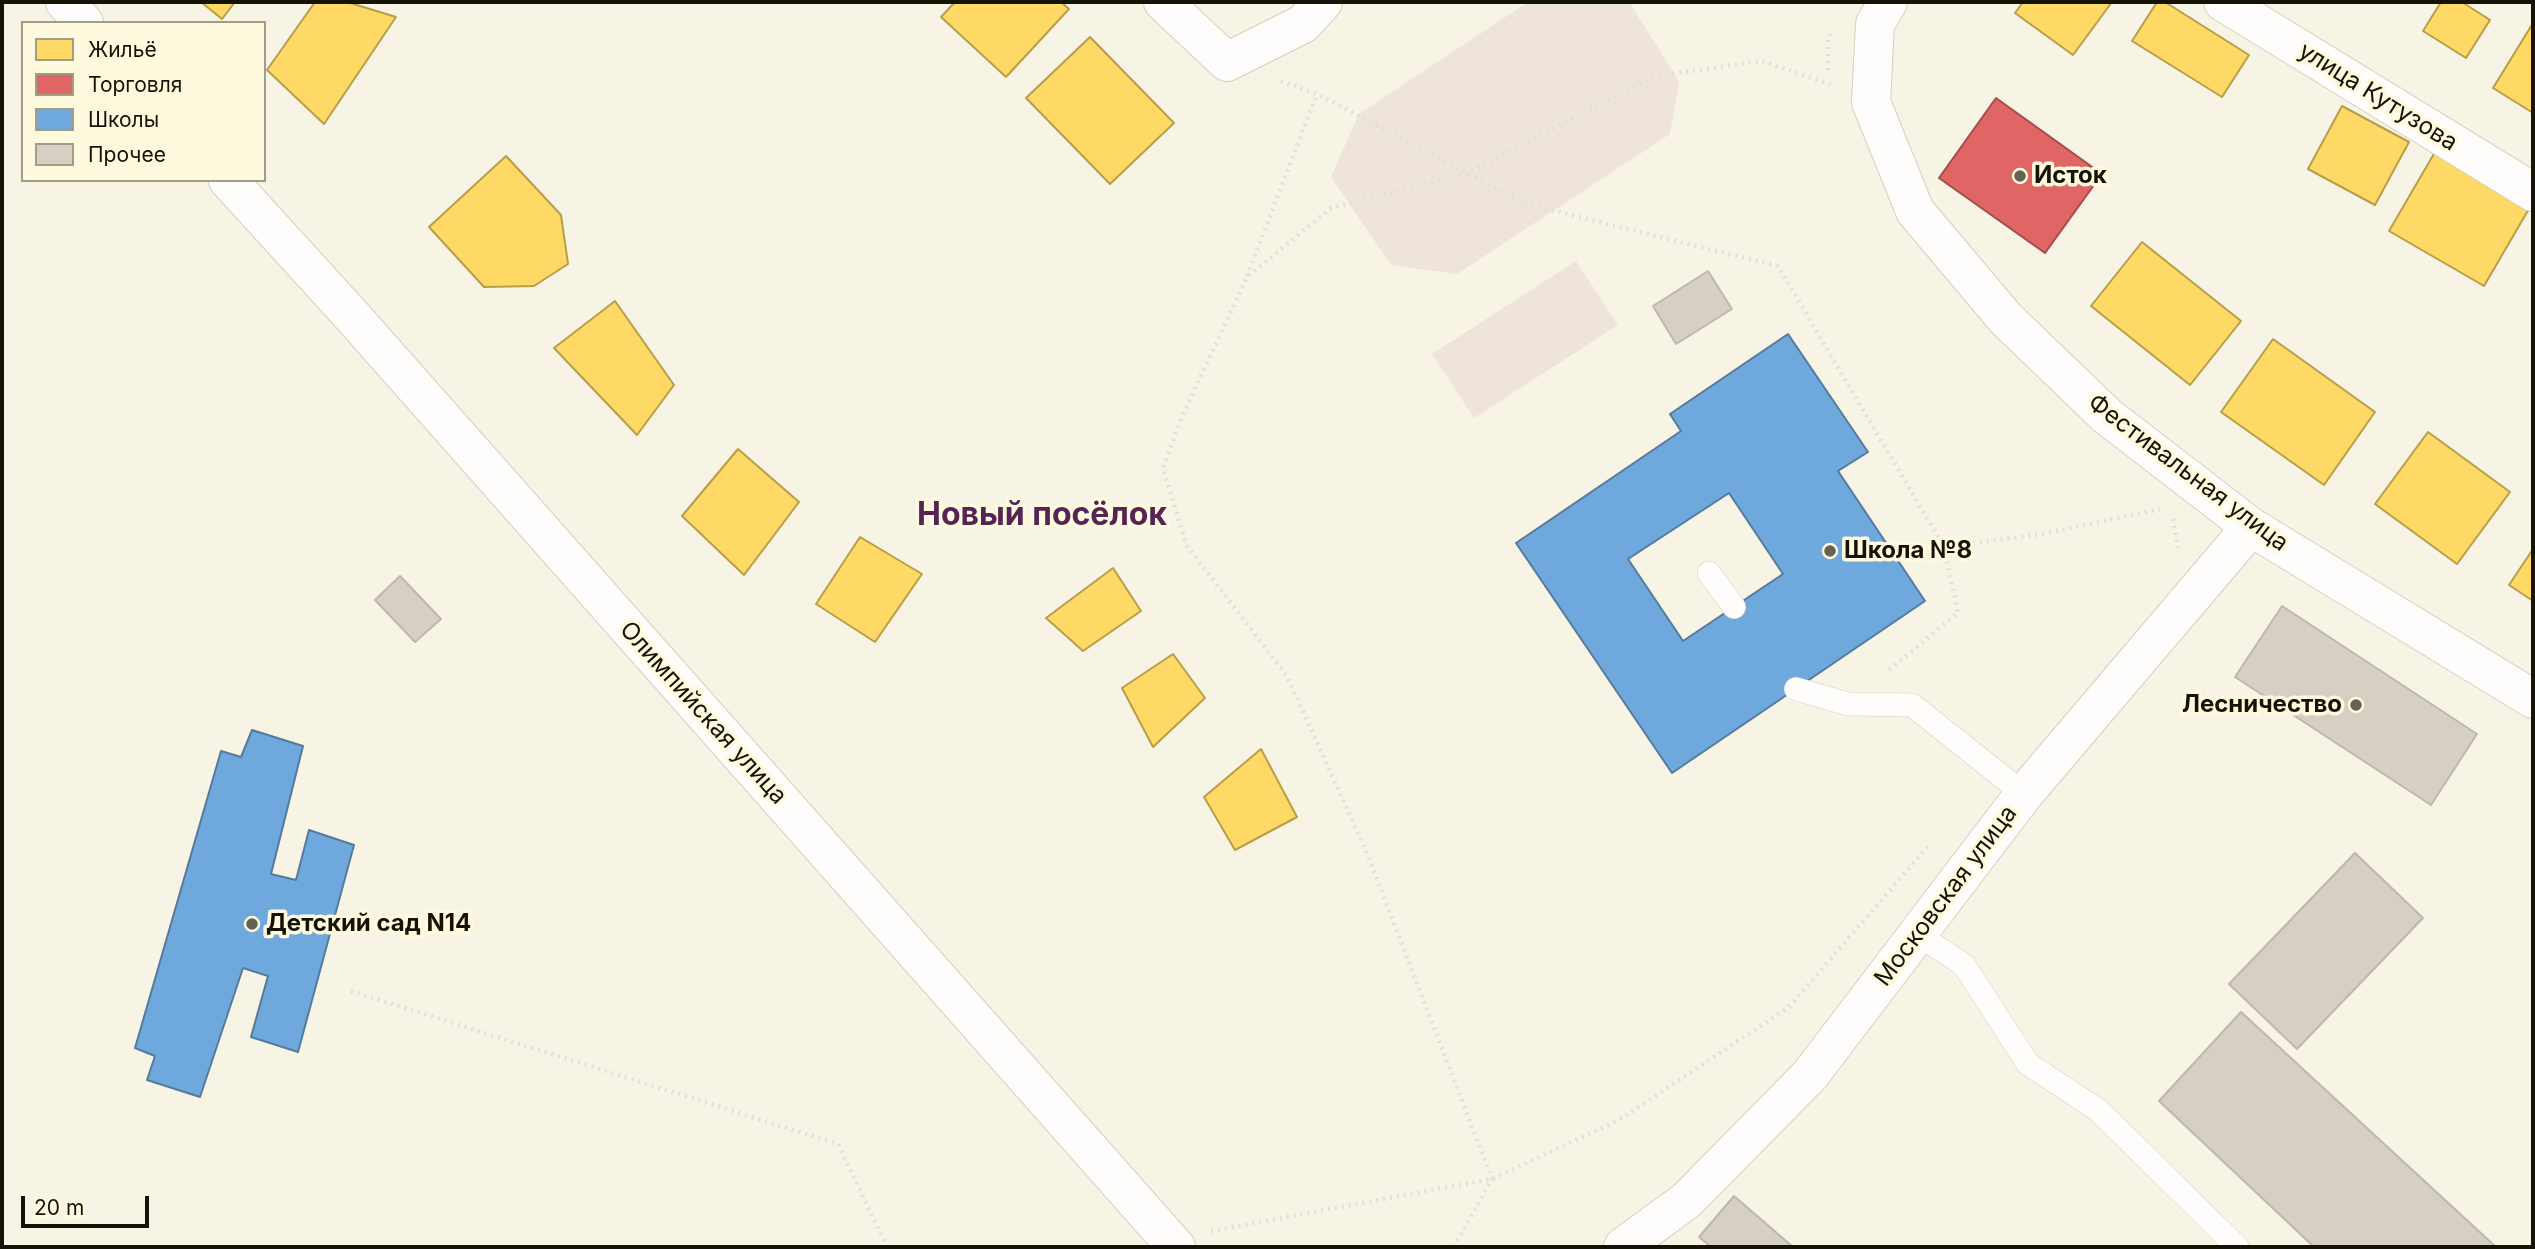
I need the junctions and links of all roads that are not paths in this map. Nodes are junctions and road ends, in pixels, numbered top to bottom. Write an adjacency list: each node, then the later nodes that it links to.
1 (65, 2): 6 (street)
2 (1163, 2): 3 (street)
3 (1323, 2)
4 (1888, 2): 9 (street, Фестивальная улица)
5 (2223, 2): 8 (street, улица Кутузова)
6 (83, 21)
7 (230, 182): 16 (street, Олимпийская улица)
8 (2533, 192)
9 (2250, 527): 13 (street, Фестивальная улица); 14 (street, Московская улица)
10 (1709, 573): 11 (lane)
11 (1734, 607)
12 (1797, 689): 14 (lane)
13 (2533, 699)
14 (2024, 794): 15 (street, Московская улица)
15 (1917, 934): 17 (street, Московская улица); 18 (lane)
16 (1172, 1243)
17 (1623, 1247)
18 (2237, 1247)

